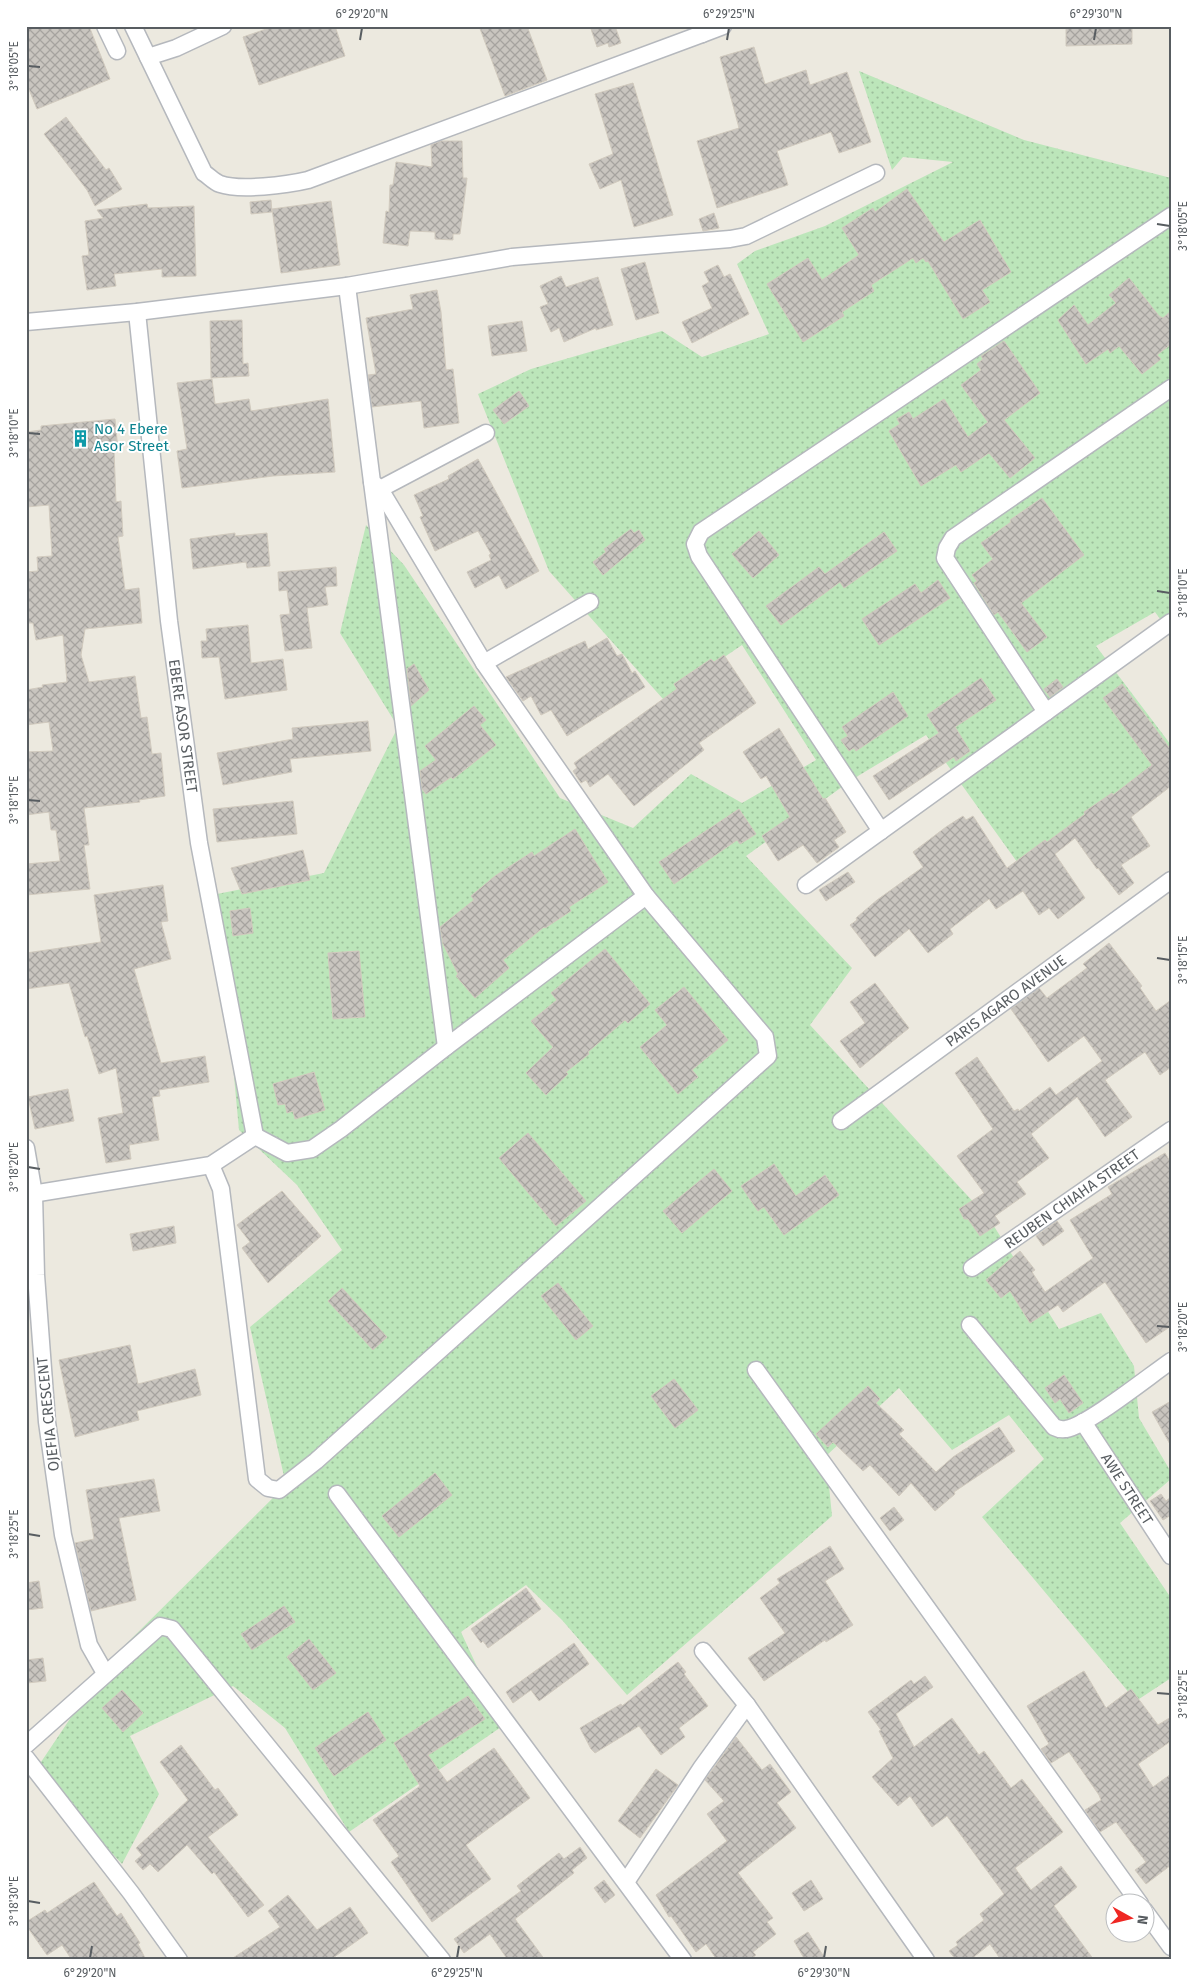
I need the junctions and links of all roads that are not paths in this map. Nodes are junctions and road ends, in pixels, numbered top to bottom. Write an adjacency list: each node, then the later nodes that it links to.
1 (105, 26): 6 (street)
2 (133, 26): 7 (street)
3 (223, 26): 7 (street)
4 (723, 26): 5 (street)
5 (701, 30): 7 (street)
6 (118, 51)
7 (148, 57)
8 (876, 173): 10 (street)
9 (1171, 216): 20 (street)
10 (346, 286): 11 (street); 15 (street)
11 (137, 312): 12 (street); 27 (street, EBERE ASOR STREET)
12 (26, 322)
13 (1171, 388): 19 (street)
14 (486, 434): 15 (street)
15 (376, 486): 18 (street); 24 (street)
16 (590, 602): 18 (street)
17 (1171, 622): 19 (street)
18 (484, 663): 23 (street)
19 (1046, 712): 20 (street)
20 (881, 831): 22 (street)
21 (1171, 880): 25 (street, PARIS AGARO AVENUE)
22 (806, 885)
23 (646, 896): 24 (street); 29 (street)
24 (446, 1047): 27 (street)
25 (842, 1121)
26 (1171, 1130): 31 (street, REUBEN CHIAHA STREET)
27 (255, 1136): 29 (street)
28 (26, 1148): 30 (street, OJEFIA CRESCENT)
29 (211, 1165): 30 (street)
30 (30, 1195): 39 (street, OJEFIA CRESCENT)
31 (972, 1268)
32 (970, 1325): 35 (street)
33 (1171, 1361): 35 (street)
34 (756, 1370): 44 (street)
35 (1083, 1422): 37 (street, AWE STREET)
36 (337, 1494): 43 (street)
37 (1171, 1556)
38 (703, 1651): 40 (street)
39 (104, 1671): 41 (street); 48 (street)
40 (747, 1705): 43 (street); 50 (street)
41 (26, 1745)
42 (26, 1758): 47 (street)
43 (626, 1882): 49 (street)
44 (1133, 1894)
45 (1154, 1924): 46 (street)
46 (1171, 1947)
47 (179, 1960)
48 (442, 1960)
49 (683, 1960)
50 (926, 1960)

